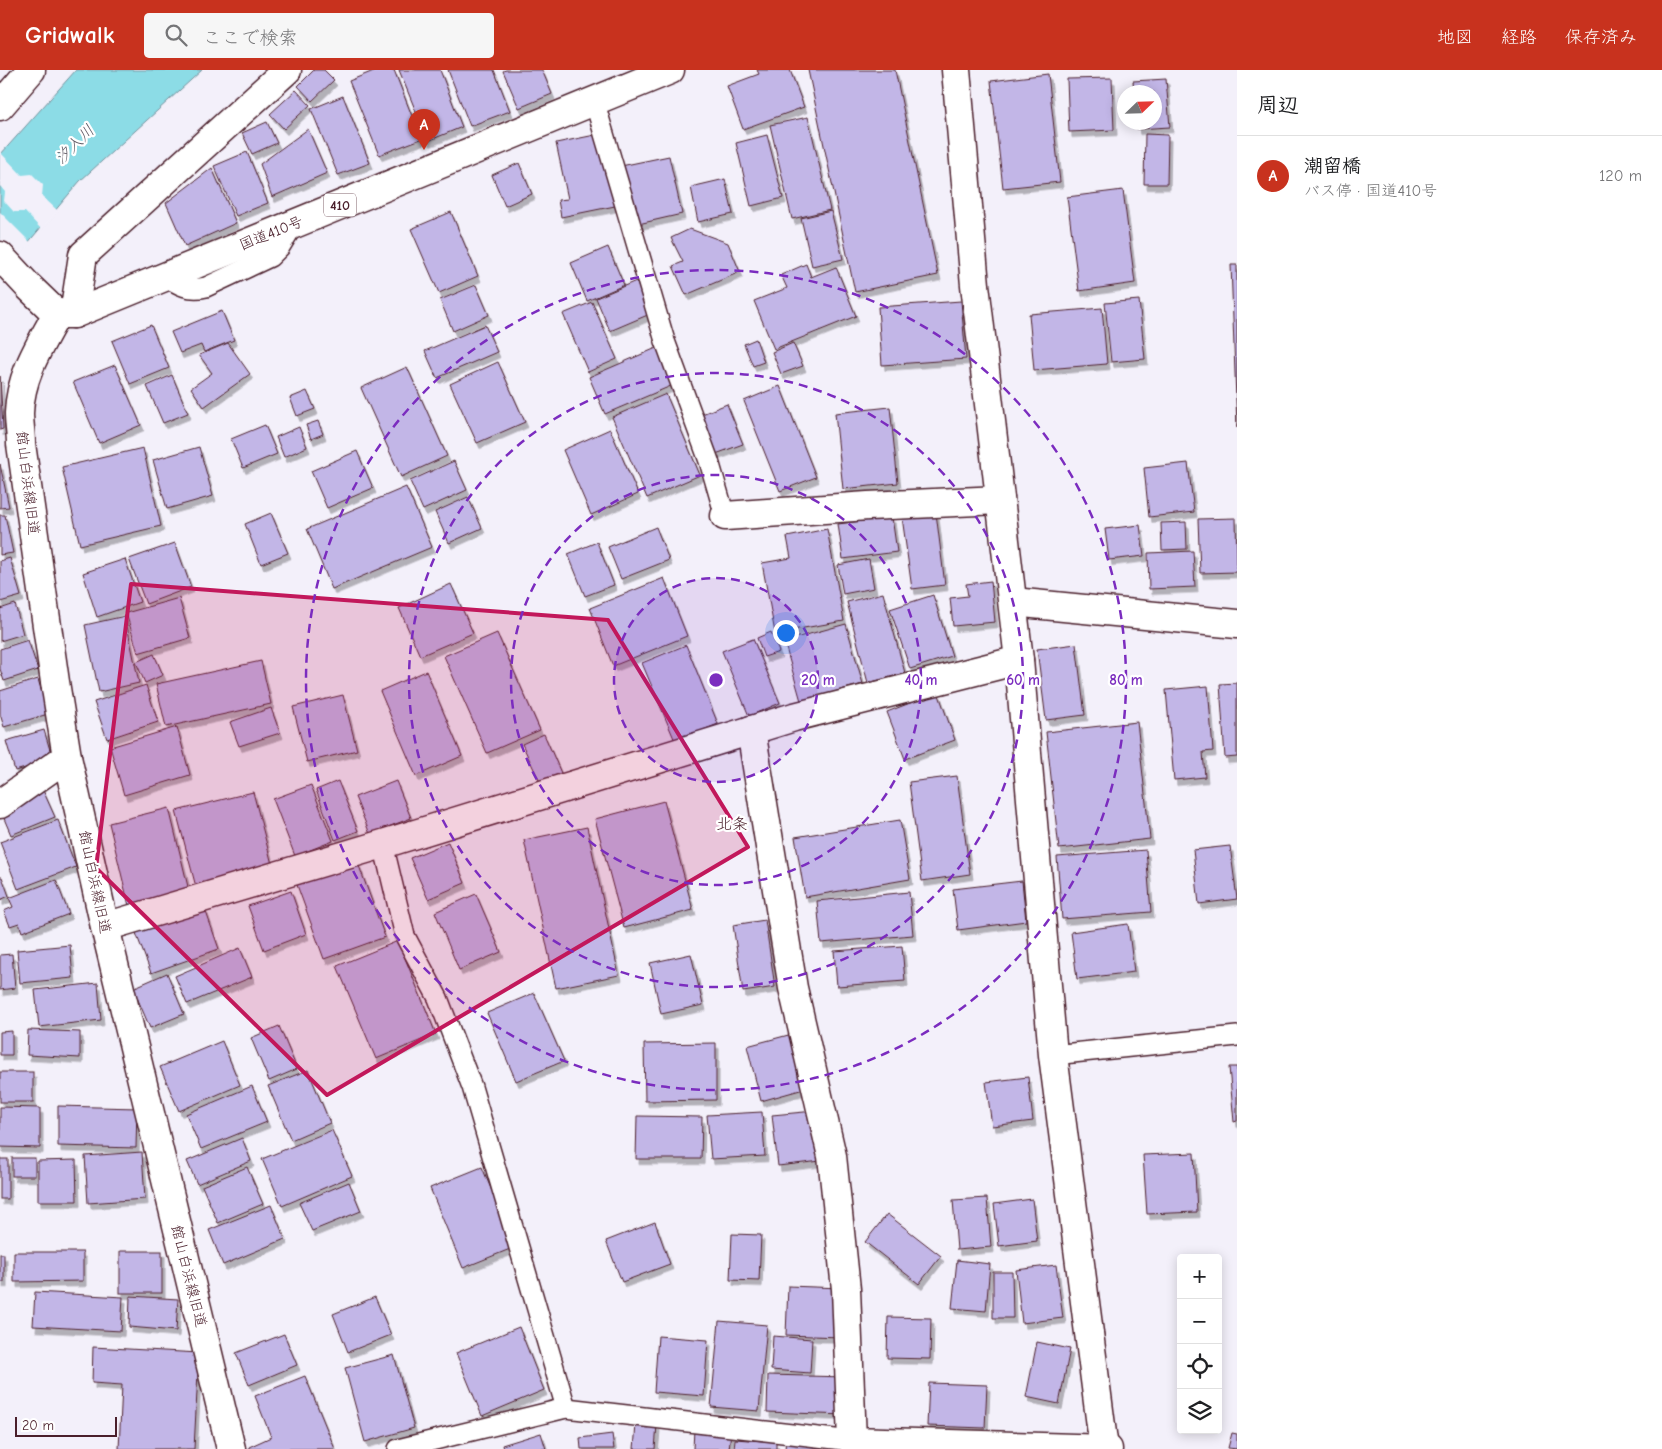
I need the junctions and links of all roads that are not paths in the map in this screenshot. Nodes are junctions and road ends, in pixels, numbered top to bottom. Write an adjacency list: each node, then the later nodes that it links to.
1 (31, 70): 6 (main road)
2 (287, 70): 8 (main road, 館山白浜線旧道)
3 (670, 70): 5 (main road, 国道410号 / 410)
4 (956, 70): 9 (main road)
5 (594, 100): 8 (main road, 国道410号 / 410); 10 (lane)
6 (0, 106)
7 (0, 256): 8 (main road)
8 (65, 314): 15 (main road, 館山白浜線旧道)
9 (1000, 500): 10 (main road); 11 (main road)
10 (725, 516)
11 (1013, 602): 12 (main road); 13 (main road)
12 (1237, 624)
13 (1019, 660): 14 (main road); 20 (main road)
14 (751, 730): 17 (main road); 22 (main road)
15 (67, 757): 16 (main road); 18 (main road, 館山白浜線旧道)
16 (0, 804)
17 (383, 844): 18 (main road); 21 (lane)
18 (104, 927): 23 (main road, 館山白浜線旧道)
19 (1237, 1036): 20 (lane)
20 (1053, 1055): 25 (main road)
21 (566, 1408): 22 (lane); 24 (lane)
22 (852, 1440): 25 (main road)
23 (231, 1449)
24 (398, 1449)
25 (1105, 1449)

